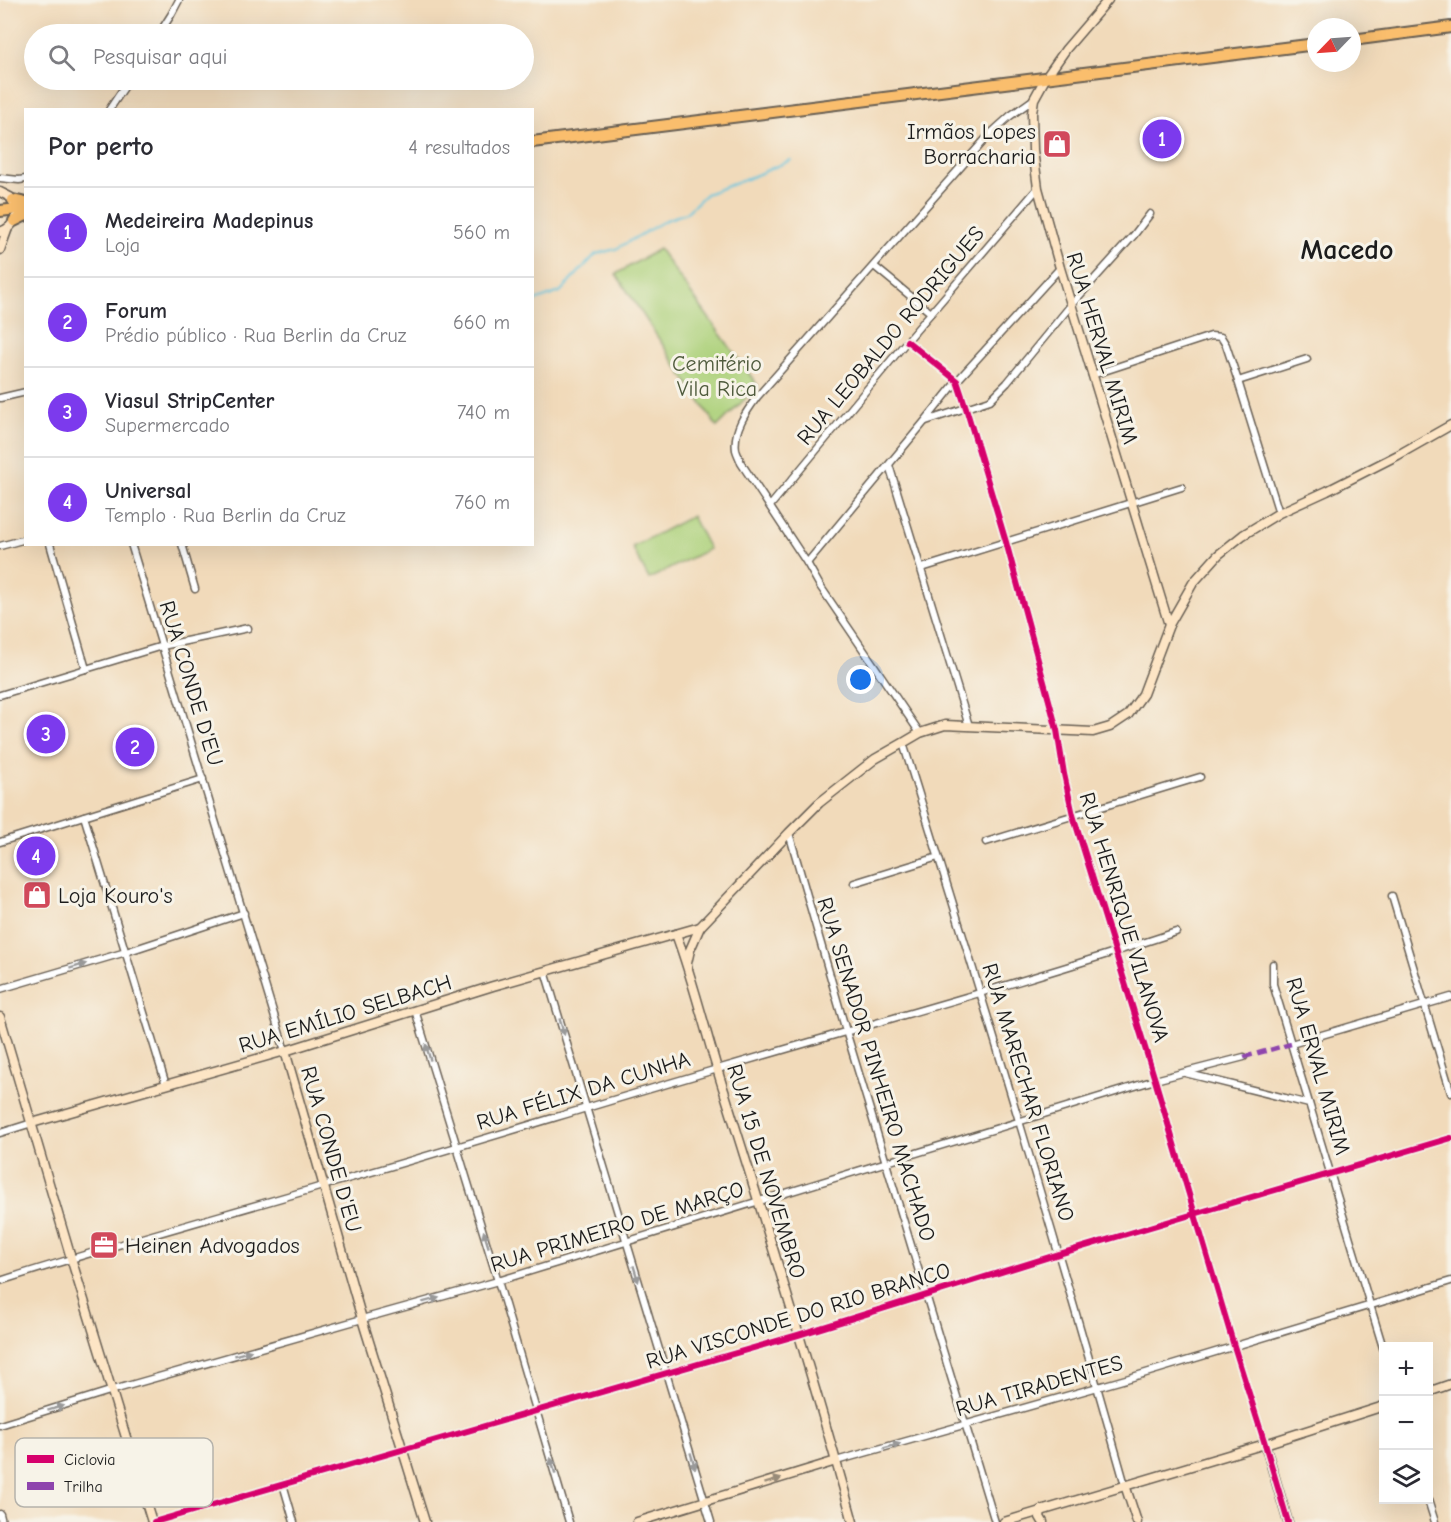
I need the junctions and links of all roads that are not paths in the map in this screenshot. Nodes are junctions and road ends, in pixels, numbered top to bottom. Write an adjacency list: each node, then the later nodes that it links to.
1 (179, 0): 3 (street)
2 (1108, 0): 7 (main road, RUA HERVAL MIRIM)
3 (165, 24)
4 (1451, 27): 5 (highway)
5 (1361, 39)
6 (1307, 45): 7 (highway)
7 (1045, 79): 9 (main road, RUA HERVAL MIRIM); 11 (highway)
8 (123, 90): 10 (street)
9 (1034, 99): 14 (main road, RUA HERVAL MIRIM); 19 (street)
10 (111, 108)
11 (534, 142)
12 (0, 178): 13 (street)
13 (24, 179)
14 (1038, 188): 20 (main road, RUA HERVAL MIRIM); 22 (street, RUA LEOBALDO RODRIGUES)
15 (12, 208): 16 (highway); 18 (main road)
16 (0, 211)
17 (1150, 214): 21 (street)
18 (0, 250)
19 (874, 266): 22 (street); 36 (street)
20 (1060, 267): 21 (main road, RUA HERVAL MIRIM); 26 (street)
21 (1071, 305): 25 (main road, RUA HERVAL MIRIM); 30 (street)
22 (931, 313): 23 (street, RUA LEOBALDO RODRIGUES)
23 (907, 341): 26 (street); 36 (street, RUA LEOBALDO RODRIGUES)
24 (1307, 359): 27 (street)
25 (1092, 375): 27 (street); 35 (main road, RUA HERVAL MIRIM)
26 (957, 381): 30 (street, RUA HENRIQUE VILANOVA); 31 (street)
27 (1238, 381): 37 (street)
28 (24, 392): 29 (street)
29 (0, 398)
30 (966, 408): 31 (street); 39 (street, RUA HENRIQUE VILANOVA)
31 (925, 421): 33 (street)
32 (1451, 425): 37 (main road)
33 (889, 465): 44 (street); 45 (street)
34 (1182, 487): 35 (street)
35 (1131, 504): 39 (street); 47 (main road, RUA HERVAL MIRIM)
36 (770, 506): 44 (street)
37 (1279, 513): 47 (main road)
38 (24, 540): 40 (street)
39 (1006, 542): 45 (street); 53 (street, RUA HENRIQUE VILANOVA)
40 (0, 546)
41 (51, 546): 50 (street)
42 (132, 546): 49 (street, RUA CONDE D'EU)
43 (183, 546): 46 (street)
44 (807, 562): 54 (street)
45 (922, 568): 52 (street)
46 (195, 589)
47 (1169, 625): 53 (main road)
48 (248, 627): 49 (street)
49 (162, 646): 50 (street); 57 (street, RUA CONDE D'EU)
50 (86, 669): 51 (street)
51 (0, 695)
52 (969, 726): 53 (main road); 54 (main road)
53 (1057, 730): 58 (street, RUA HENRIQUE VILANOVA)
54 (920, 733): 55 (main road)
55 (903, 742): 60 (main road); 63 (street, RUA MARECHAR FLORIANO)
56 (1200, 777): 58 (street)
57 (203, 779): 59 (street); 66 (street, RUA CONDE D'EU)
58 (1073, 815): 62 (street); 71 (street, RUA HENRIQUE VILANOVA)
59 (84, 816): 61 (street); 70 (street)
60 (789, 833): 67 (main road); 81 (street, RUA SENADOR PINHEIRO MACHADO)
61 (0, 842)
62 (986, 842)
63 (938, 857): 64 (street); 76 (street, RUA MARECHAR FLORIANO)
64 (854, 883)
65 (1392, 896): 78 (street)
66 (244, 914): 70 (street); 83 (street, RUA CONDE D'EU)
67 (700, 927): 69 (main road, RUA EMÍLIO SELBACH); 72 (main road)
68 (1176, 932): 71 (street, RUA FÉLIX DA CUNHA)
69 (676, 934): 72 (main road, RUA 15 DE NOVEMBRO); 74 (main road, RUA EMÍLIO SELBACH)
70 (126, 952): 75 (street, one-way to 70); 88 (street)
71 (1115, 952): 76 (street, RUA FÉLIX DA CUNHA); 87 (street, RUA HENRIQUE VILANOVA)
72 (687, 963): 85 (main road, RUA 15 DE NOVEMBRO)
73 (1273, 964): 82 (street, RUA ERVAL MIRIM)
74 (545, 971): 79 (main road, RUA EMÍLIO SELBACH); 91 (street, one-way to 91)
75 (0, 989)
76 (980, 992): 81 (street, RUA FÉLIX DA CUNHA); 92 (street, RUA MARECHAR FLORIANO)
77 (1451, 997): 78 (street)
78 (1425, 1004): 82 (street); 89 (street)
79 (415, 1010): 83 (main road, RUA EMÍLIO SELBACH); 96 (street, one-way to 79)
80 (0, 1017): 93 (main road)
81 (846, 1031): 85 (street, RUA FÉLIX DA CUNHA); 97 (street, RUA SENADOR PINHEIRO MACHADO)
82 (1291, 1044): 90 (street, RUA ERVAL MIRIM)
83 (285, 1051): 88 (main road, RUA EMÍLIO SELBACH); 99 (main road, RUA CONDE D'EU)
84 (1244, 1057): 86 (street, RUA PRIMEIRO DE MARÇO)
85 (717, 1069): 91 (street, RUA FÉLIX DA CUNHA); 100 (main road, RUA 15 DE NOVEMBRO)
86 (1185, 1072): 87 (street, RUA PRIMEIRO DE MARÇO); 90 (street)
87 (1155, 1080): 92 (street, RUA PRIMEIRO DE MARÇO); 101 (street, RUA HENRIQUE VILANOVA)
88 (166, 1085): 93 (main road, RUA EMÍLIO SELBACH)
89 (1451, 1093)
90 (1309, 1104): 98 (street, RUA ERVAL MIRIM)
91 (586, 1108): 96 (street, RUA FÉLIX DA CUNHA); 102 (street)
92 (1019, 1122): 97 (street, RUA PRIMEIRO DE MARÇO); 103 (street, RUA MARECHAR FLORIANO)
93 (32, 1123): 94 (street, RUA EMÍLIO SELBACH); 104 (main road)
94 (0, 1133)
95 (1451, 1138): 98 (street, RUA VISCONDE DO RIO BRANCO)
96 (458, 1146): 99 (street, RUA FÉLIX DA CUNHA); 106 (street, one-way to 96)
97 (886, 1163): 100 (street, RUA PRIMEIRO DE MARÇO); 108 (street, RUA SENADOR PINHEIRO MACHADO)
98 (1331, 1173): 101 (street, RUA VISCONDE DO RIO BRANCO); 109 (street, RUA ERVAL MIRIM)
99 (323, 1186): 104 (street, RUA FÉLIX DA CUNHA); 110 (main road, RUA CONDE D'EU)
100 (759, 1202): 102 (street, RUA PRIMEIRO DE MARÇO); 111 (main road, RUA 15 DE NOVEMBRO)
101 (1194, 1214): 103 (street, RUA VISCONDE DO RIO BRANCO); 113 (street, RUA HENRIQUE VILANOVA)
102 (627, 1242): 106 (street, RUA PRIMEIRO DE MARÇO); 114 (street, one-way to 114)
103 (1059, 1254): 108 (street, RUA VISCONDE DO RIO BRANCO); 116 (street, RUA MARECHAR FLORIANO)
104 (71, 1258): 105 (street, RUA FÉLIX DA CUNHA); 117 (main road)
105 (0, 1281)
106 (498, 1281): 110 (street, RUA PRIMEIRO DE MARÇO, one-way to 106); 120 (street)
107 (1451, 1281): 109 (street, RUA TIRADENTES)
108 (926, 1296): 111 (street, RUA VISCONDE DO RIO BRANCO); 122 (street, RUA SENADOR PINHEIRO MACHADO)
109 (1370, 1307): 112 (street, RUA ERVAL MIRIM); 113 (street, RUA TIRADENTES)
110 (362, 1319): 117 (street, RUA PRIMEIRO DE MARÇO, one-way to 110); 125 (main road, RUA CONDE D'EU)
111 (798, 1335): 114 (street, RUA VISCONDE DO RIO BRANCO); 126 (main road, RUA 15 DE NOVEMBRO)
112 (1380, 1342)
113 (1234, 1346): 116 (street, RUA TIRADENTES); 124 (street, RUA HENRIQUE VILANOVA)
114 (666, 1373): 120 (street, RUA VISCONDE DO RIO BRANCO); 129 (street, one-way to 129)
115 (1451, 1384): 118 (main road)
116 (1098, 1386): 122 (street, RUA TIRADENTES); 128 (street, RUA MARECHAR FLORIANO)
117 (113, 1390): 121 (street, RUA PRIMEIRO DE MARÇO, one-way to 117); 123 (main road)
118 (1433, 1390)
119 (1379, 1407): 124 (main road)
120 (537, 1411): 125 (street, RUA VISCONDE DO RIO BRANCO); 140 (street, one-way to 120)
121 (0, 1425)
122 (965, 1425): 126 (street, RUA TIRADENTES, one-way to 122); 144 (street, RUA SENADOR PINHEIRO MACHADO)
123 (128, 1438)
124 (1266, 1444): 128 (main road); 148 (main road, RUA HENRIQUE VILANOVA)
125 (402, 1450): 127 (street, RUA VISCONDE DO RIO BRANCO); 139 (main road, RUA CONDE D'EU)
126 (836, 1461): 129 (main road, RUA TIRADENTES, one-way to 126); 143 (main road, RUA 15 DE NOVEMBRO)
127 (283, 1484): 130 (street, RUA VISCONDE DO RIO BRANCO); 138 (street)
128 (1125, 1485): 134 (main road); 147 (main road, RUA MARECHAR FLORIANO)
129 (705, 1502): 141 (main road, RUA TIRADENTES); 142 (street)
130 (213, 1504)
131 (1429, 1504): 149 (street)
132 (148, 1507): 137 (main road)
133 (204, 1507): 137 (street, RUA VISCONDE DO RIO BRANCO)
134 (1041, 1510): 145 (main road); 146 (main road)
135 (0, 1514): 136 (street)
136 (2, 1522)
137 (153, 1522)
138 (294, 1522)
139 (424, 1522)
140 (569, 1522)
141 (637, 1522)
142 (711, 1522)
143 (853, 1522)
144 (995, 1522)
145 (1005, 1522)
146 (1043, 1522)
147 (1137, 1522)
148 (1288, 1522)
149 (1435, 1522)

